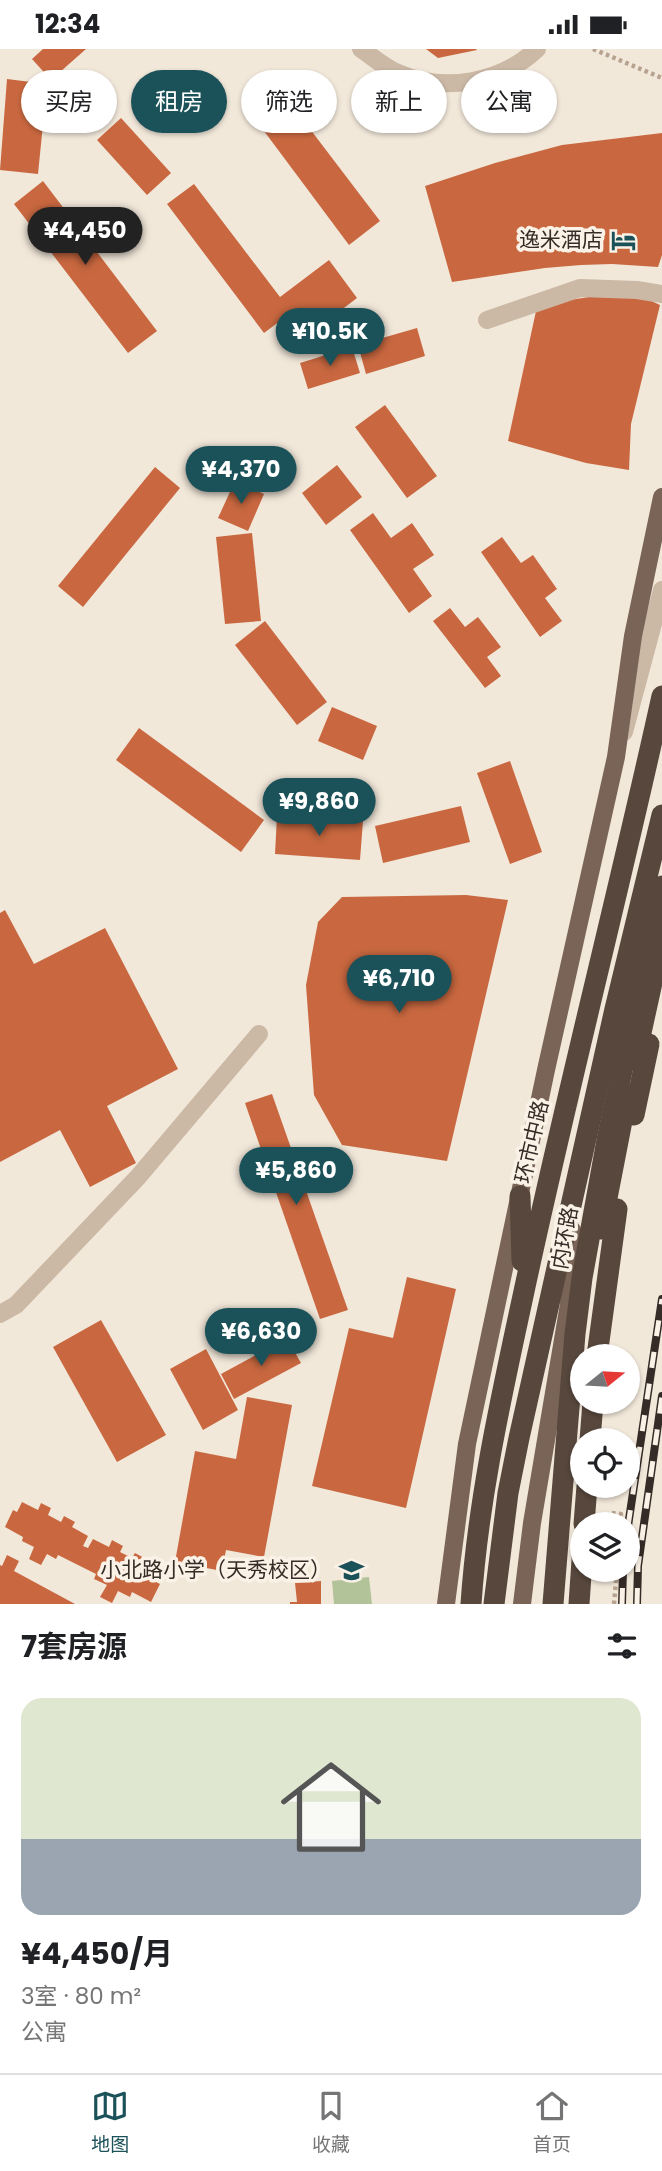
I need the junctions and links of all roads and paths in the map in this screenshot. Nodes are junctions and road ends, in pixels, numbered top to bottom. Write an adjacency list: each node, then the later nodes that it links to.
1 (361, 49): 2 (street)
2 (537, 49)
3 (593, 49): 4 (path)
4 (662, 78)
5 (662, 294): 6 (street)
6 (487, 320)
7 (662, 497): 10 (main road, 环市中路)
8 (662, 590): 10 (street)
9 (662, 696): 19 (highway, 环市中路)
10 (616, 757): 17 (main road, 环市中路)
11 (662, 815): 15 (highway)
12 (662, 886): 29 (highway, 内环路, bridge)
13 (662, 937): 14 (highway)
14 (657, 984): 15 (highway); 20 (highway); 22 (highway)
15 (615, 1009): 18 (highway)
16 (259, 1034): 21 (street)
17 (520, 1196): 19 (highway); 25 (main road, 环市中路)
18 (573, 1199): 20 (main road); 27 (highway)
19 (523, 1295): 26 (highway, 环市中路)
20 (569, 1304): 28 (main road)
21 (0, 1314)
22 (599, 1344)
23 (581, 1582): 30 (highway)
24 (616, 1582): 31 (path)
25 (446, 1604)
26 (471, 1604)
27 (494, 1604)
28 (522, 1604)
29 (553, 1604)
30 (579, 1604)
31 (614, 1604)

